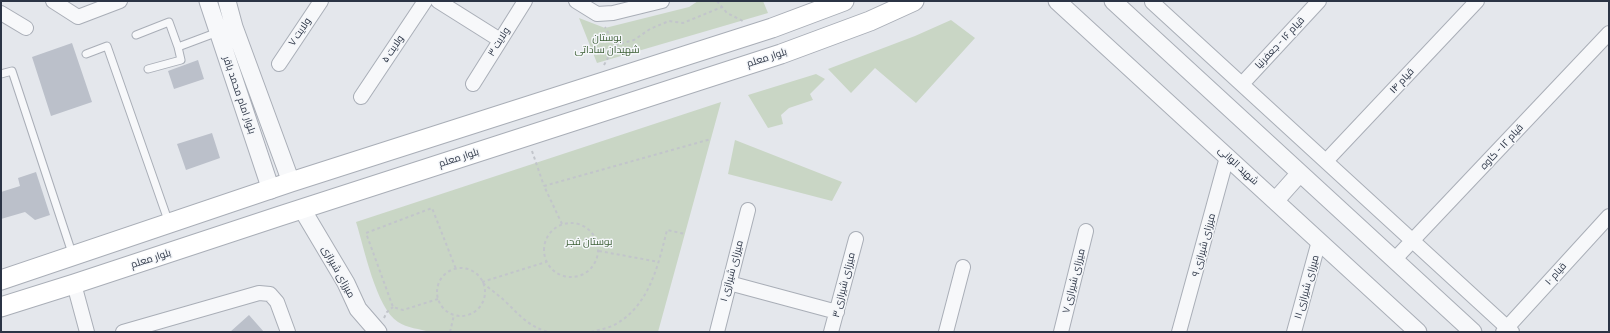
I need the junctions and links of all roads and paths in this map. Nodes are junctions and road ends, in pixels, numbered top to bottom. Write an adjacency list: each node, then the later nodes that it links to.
1 (53, 1): 2 (street)
2 (120, 1)
3 (208, 1): 24 (street, بلوار امام محمد باقر)
4 (226, 1): 43 (street, بلوار امام محمد باقر)
5 (321, 1): 31 (street, ولایت ۷)
6 (425, 1): 37 (street, ولایت ۵)
7 (438, 1): 27 (street)
8 (525, 1): 27 (street, ولایت ۳)
9 (576, 1): 21 (street)
10 (662, 1): 21 (street)
11 (718, 1): 19 (path)
12 (844, 1): 23 (main road)
13 (914, 1): 38 (main road, بلوار معلم)
14 (1057, 1): 40 (street, شهید الوانی)
15 (1113, 1): 42 (street)
16 (1319, 1): 36 (street, قیام ۱۶ - جعفرنیا)
17 (1477, 1): 41 (street, قیام ۱۴)
18 (1153, 2): 36 (street)
19 (722, 7): 23 (path); 28 (path)
20 (1, 13): 22 (street)
21 (597, 14): 28 (path)
22 (26, 28)
23 (762, 31): 35 (main road)
24 (218, 32): 29 (lane); 45 (street, بلوار امام محمد باقر)
25 (1609, 33): 57 (street, قیام ۱۲ - کاوه)
26 (136, 35): 29 (lane)
27 (500, 40): 34 (street, ولایت ۳)
28 (615, 45): 35 (path)
29 (178, 47): 32 (lane)
30 (86, 54): 51 (lane)
31 (279, 64)
32 (148, 69)
33 (1, 74): 59 (lane)
34 (473, 84)
35 (599, 84): 43 (main road)
36 (1242, 84): 41 (street)
37 (361, 97)
38 (527, 136): 44 (path); 47 (main road, بلوار معلم)
39 (711, 139): 44 (path)
40 (1227, 157): 46 (street, شهید الوانی); 86 (street, میرزای شیرازی ۹)
41 (1326, 162): 57 (street)
42 (1300, 173): 46 (street); 60 (street)
43 (291, 182): 45 (main road); 47 (main road)
44 (544, 186): 52 (path)
45 (271, 190): 49 (main road); 51 (main road)
46 (1275, 201): 56 (street, شهید الوانی)
47 (302, 209): 49 (main road, بلوار معلم); 78 (street, میرزای شیرازی)
48 (748, 210): 67 (street, میرزای شیرازی ۱)
49 (280, 216): 68 (main road, بلوار معلم)
50 (1609, 216): 74 (street, قیام ۱۰)
51 (169, 224): 59 (main road)
52 (562, 224): 58 (path); 61 (path)
53 (1086, 231): 85 (street, میرزای شیرازی ۷)
54 (685, 234): 62 (path)
55 (856, 239): 71 (street, میرزای شیرازی ۳)
56 (1319, 241): 73 (street, شهید الوانی); 87 (street, میرزای شیرازی ۱۱)
57 (1413, 241): 60 (street, قیام ۱۲ - کاوه); 74 (street)
58 (599, 251): 61 (path); 62 (path)
59 (73, 256): 65 (main road)
60 (1394, 260): 88 (street)
61 (546, 262): 66 (path)
62 (659, 262): 81 (path)
63 (963, 267): 84 (street)
64 (456, 269): 66 (path); 69 (path); 69 (path)
65 (1, 280)
66 (482, 282): 72 (path); 80 (path)
67 (730, 283): 71 (street); 82 (street, میرزای شیرازی ۱)
68 (74, 284): 70 (main road, بلوار معلم); 75 (street)
69 (438, 299): 72 (path)
70 (1, 307)
71 (837, 312): 83 (street, میرزای شیرازی ۳)
72 (454, 315): 79 (path)
73 (1413, 330)
74 (1508, 331)
75 (88, 332)
76 (123, 332): 77 (street)
77 (288, 332)
78 (378, 332)
79 (450, 332)
80 (549, 332)
81 (591, 332)
82 (717, 332)
83 (832, 332)
84 (946, 332)
85 (1061, 332)
86 (1179, 332)
87 (1294, 332)
88 (1473, 332)

